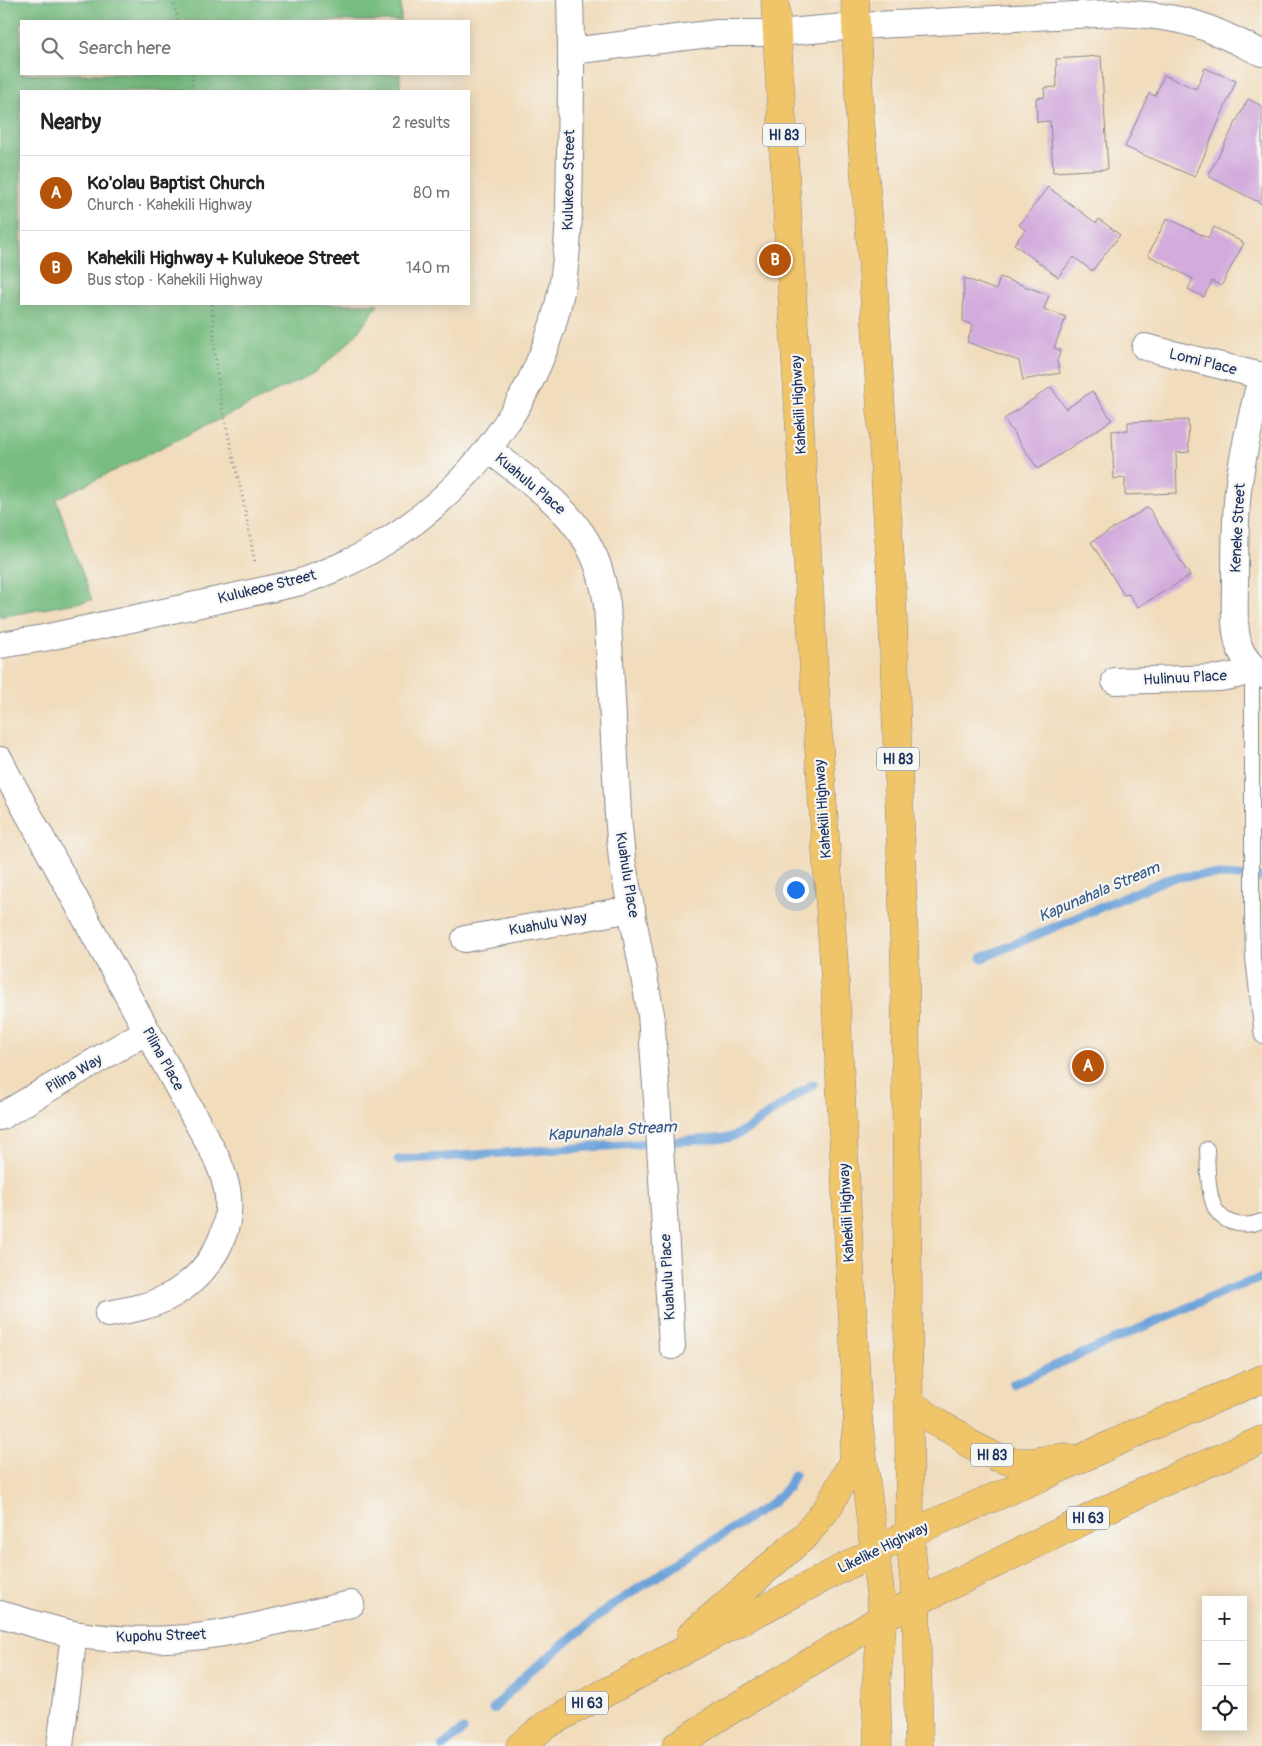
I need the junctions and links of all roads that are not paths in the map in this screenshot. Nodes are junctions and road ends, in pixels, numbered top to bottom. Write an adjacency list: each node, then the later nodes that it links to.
1 (570, 0): 6 (street, Kulukeoe Street)
2 (775, 0): 5 (main road, Kahekili Highway / HI 83)
3 (1115, 7): 4 (street); 7 (street)
4 (856, 13): 5 (street); 25 (main road, HI 83)
5 (776, 32): 6 (street); 26 (main road, Kahekili Highway / HI 83)
6 (572, 50): 10 (street, Kulukeoe Street)
7 (1262, 53)
8 (1145, 347): 9 (street, Lomi Place)
9 (1262, 375): 12 (street, Keneke Street)
10 (488, 449): 11 (street, Kulukeoe Street); 15 (street, Kuahulu Place)
11 (0, 644)
12 (1257, 671): 13 (street, Hulinuu Place); 18 (lane)
13 (1115, 682)
14 (0, 760): 17 (street, Pilina Place)
15 (632, 909): 16 (street, Kuahulu Way); 23 (street, Kuahulu Place)
16 (465, 939)
17 (147, 1032): 19 (street, Pilina Way); 22 (street, Pilina Place)
18 (1262, 1036)
19 (0, 1117)
20 (1207, 1149): 21 (lane)
21 (1262, 1221)
22 (108, 1314)
23 (672, 1346)
24 (1262, 1378): 28 (main road, Likelike Highway / HI 63)
25 (907, 1401): 28 (main road, HI 83); 29 (main road)
26 (858, 1418): 30 (main road, Kahekili Highway / HI 83); 36 (main road)
27 (1262, 1440): 31 (main road, HI 63)
28 (1091, 1454): 29 (main road, Likelike Highway / HI 63)
29 (910, 1533): 30 (main road, Likelike Highway / HI 63); 31 (main road)
30 (874, 1551): 34 (main road, Kahekili Highway / HI 83); 36 (main road, Likelike Highway / HI 63)
31 (916, 1602): 34 (main road, HI 63); 41 (main road)
32 (351, 1604): 35 (street, Kupohu Street)
33 (0, 1614): 35 (street, Kupohu Street)
34 (883, 1617): 39 (main road, HI 63); 40 (main road, HI 83)
35 (74, 1634): 37 (street)
36 (658, 1664): 38 (main road, Likelike Highway / HI 63)
37 (60, 1746)
38 (520, 1746)
39 (676, 1746)
40 (878, 1746)
41 (919, 1746)

